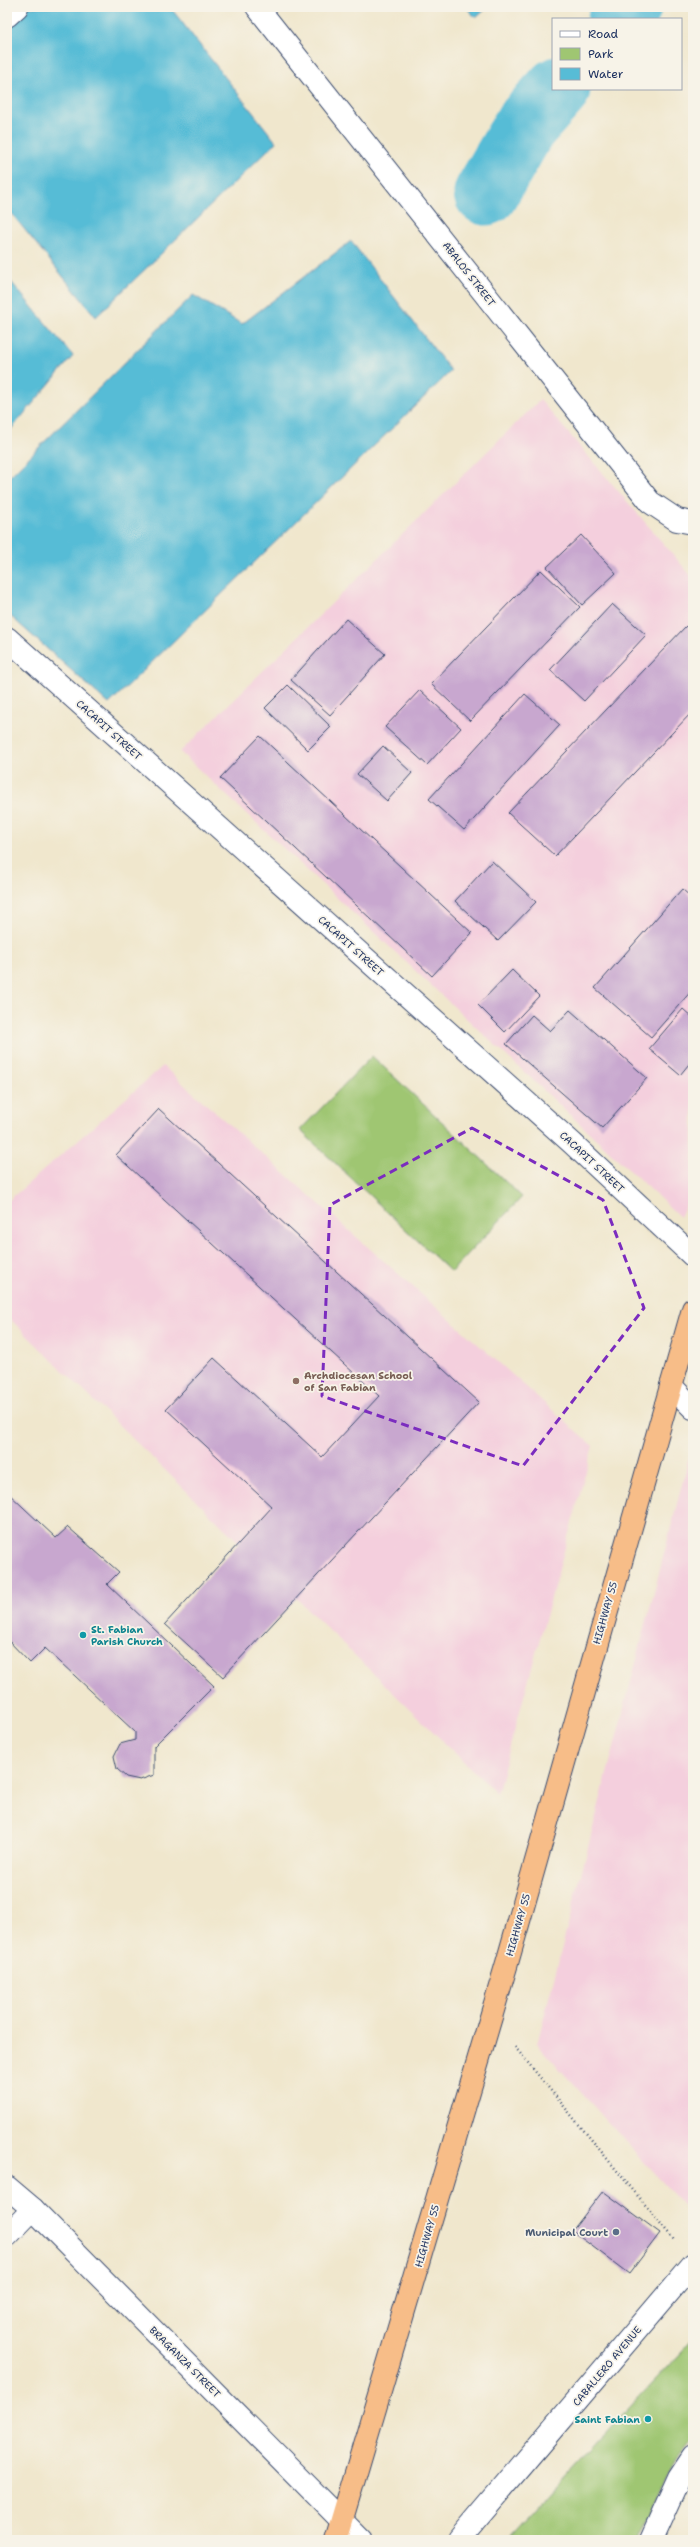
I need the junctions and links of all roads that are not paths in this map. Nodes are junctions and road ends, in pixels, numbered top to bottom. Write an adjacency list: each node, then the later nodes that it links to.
1 (17, 7): 3 (street)
2 (257, 7): 4 (street, ABALOS STREET)
3 (7, 16)
4 (693, 523)
5 (7, 638): 6 (street, CACAPIT STREET)
6 (693, 1256)
7 (693, 1309): 8 (highway, HIGHWAY 55)
8 (671, 1386): 9 (street); 16 (highway, HIGHWAY 55)
9 (693, 1408)
10 (7, 2187): 11 (street, BRAGANZA STREET)
11 (32, 2209): 12 (street); 16 (street, BRAGANZA STREET)
12 (7, 2236)
13 (693, 2264): 19 (street, CABALLERO AVENUE)
14 (693, 2457): 15 (street)
15 (686, 2484): 20 (street)
16 (342, 2519): 17 (highway, HIGHWAY 55); 18 (street, BRAGANZA STREET)
17 (336, 2540)
18 (361, 2540)
19 (458, 2540)
20 (651, 2540)

